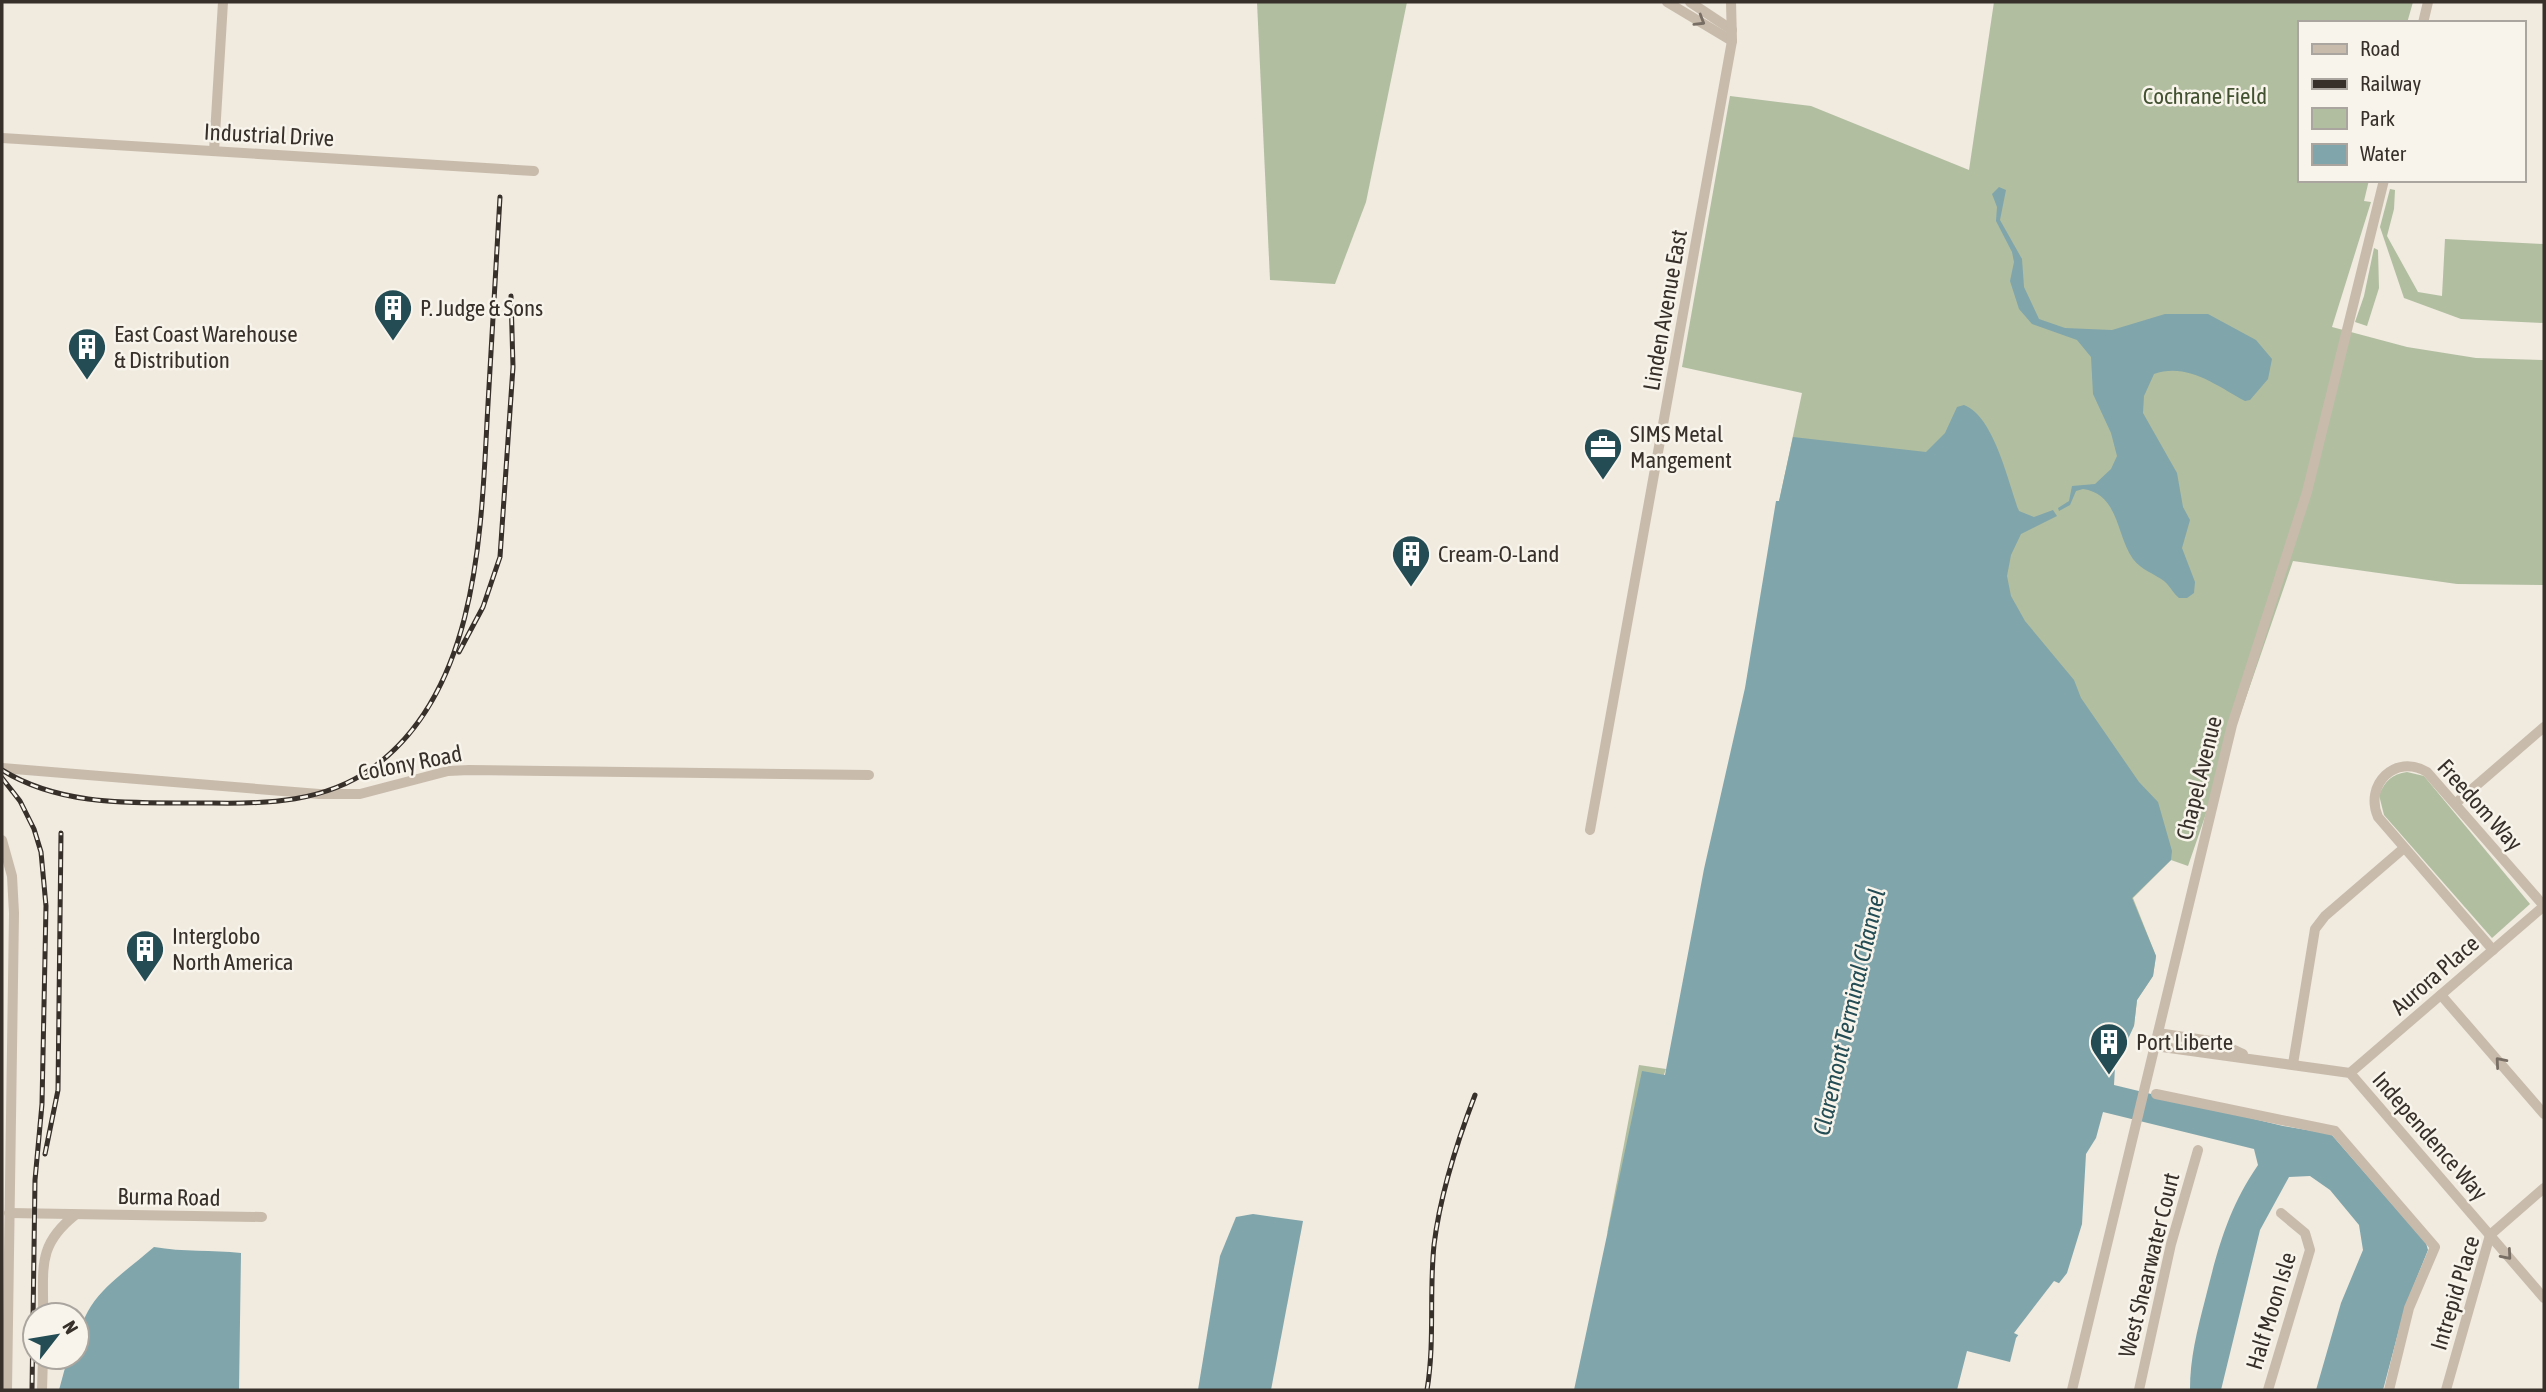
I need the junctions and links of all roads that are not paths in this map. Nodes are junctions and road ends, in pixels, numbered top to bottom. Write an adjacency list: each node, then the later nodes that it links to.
1 (223, 2): 9 (street)
2 (1667, 2): 7 (street, one-way to 7)
3 (1690, 2): 7 (street)
4 (1731, 2): 7 (street, Linden Avenue East)
5 (2428, 2): 6 (street)
6 (2423, 21)
7 (1732, 36): 16 (street, Linden Avenue East)
8 (2, 138): 9 (street, Industrial Drive)
9 (214, 151): 10 (street, Industrial Drive)
10 (534, 171)
11 (2384, 182): 22 (street, Chapel Avenue)
12 (2544, 727): 15 (street)
13 (2, 768): 14 (street, Colony Road)
14 (869, 775)
15 (2456, 803): 18 (street, Freedom Way); 19 (street, Freedom Way)
16 (1590, 830)
17 (2, 840): 31 (street)
18 (2404, 848): 20 (street, Freedom Way); 25 (street)
19 (2544, 906): 20 (street, Aurora Place)
20 (2493, 950): 21 (street, Aurora Place)
21 (2441, 995): 26 (street, Aurora Place); 28 (street, one-way to 21)
22 (2158, 1033): 23 (street, Chapel Avenue); 24 (street, Independence Way)
23 (2155, 1046): 24 (street, Independence Way); 41 (street, Chapel Avenue)
24 (2253, 1058): 25 (street, Independence Way)
25 (2292, 1064): 26 (street, Independence Way)
26 (2350, 1073): 35 (street, Independence Way)
27 (2156, 1094): 44 (street)
28 (2544, 1114)
29 (2198, 1150): 42 (street, West Shearwater Court)
30 (2544, 1188): 35 (street, Intrepid Place)
31 (9, 1213): 33 (street, Burma Road); 39 (street)
32 (2281, 1213): 43 (street, Half Moon Isle)
33 (76, 1214): 34 (street, Burma Road); 37 (street)
34 (262, 1217)
35 (2490, 1235): 36 (street, Independence Way, one-way to 36); 45 (street, Intrepid Place)
36 (2544, 1298)
37 (44, 1301)
38 (43, 1371): 40 (street)
39 (7, 1390)
40 (42, 1390)
41 (2072, 1390)
42 (2139, 1390)
43 (2268, 1390)
44 (2389, 1390)
45 (2446, 1390)

